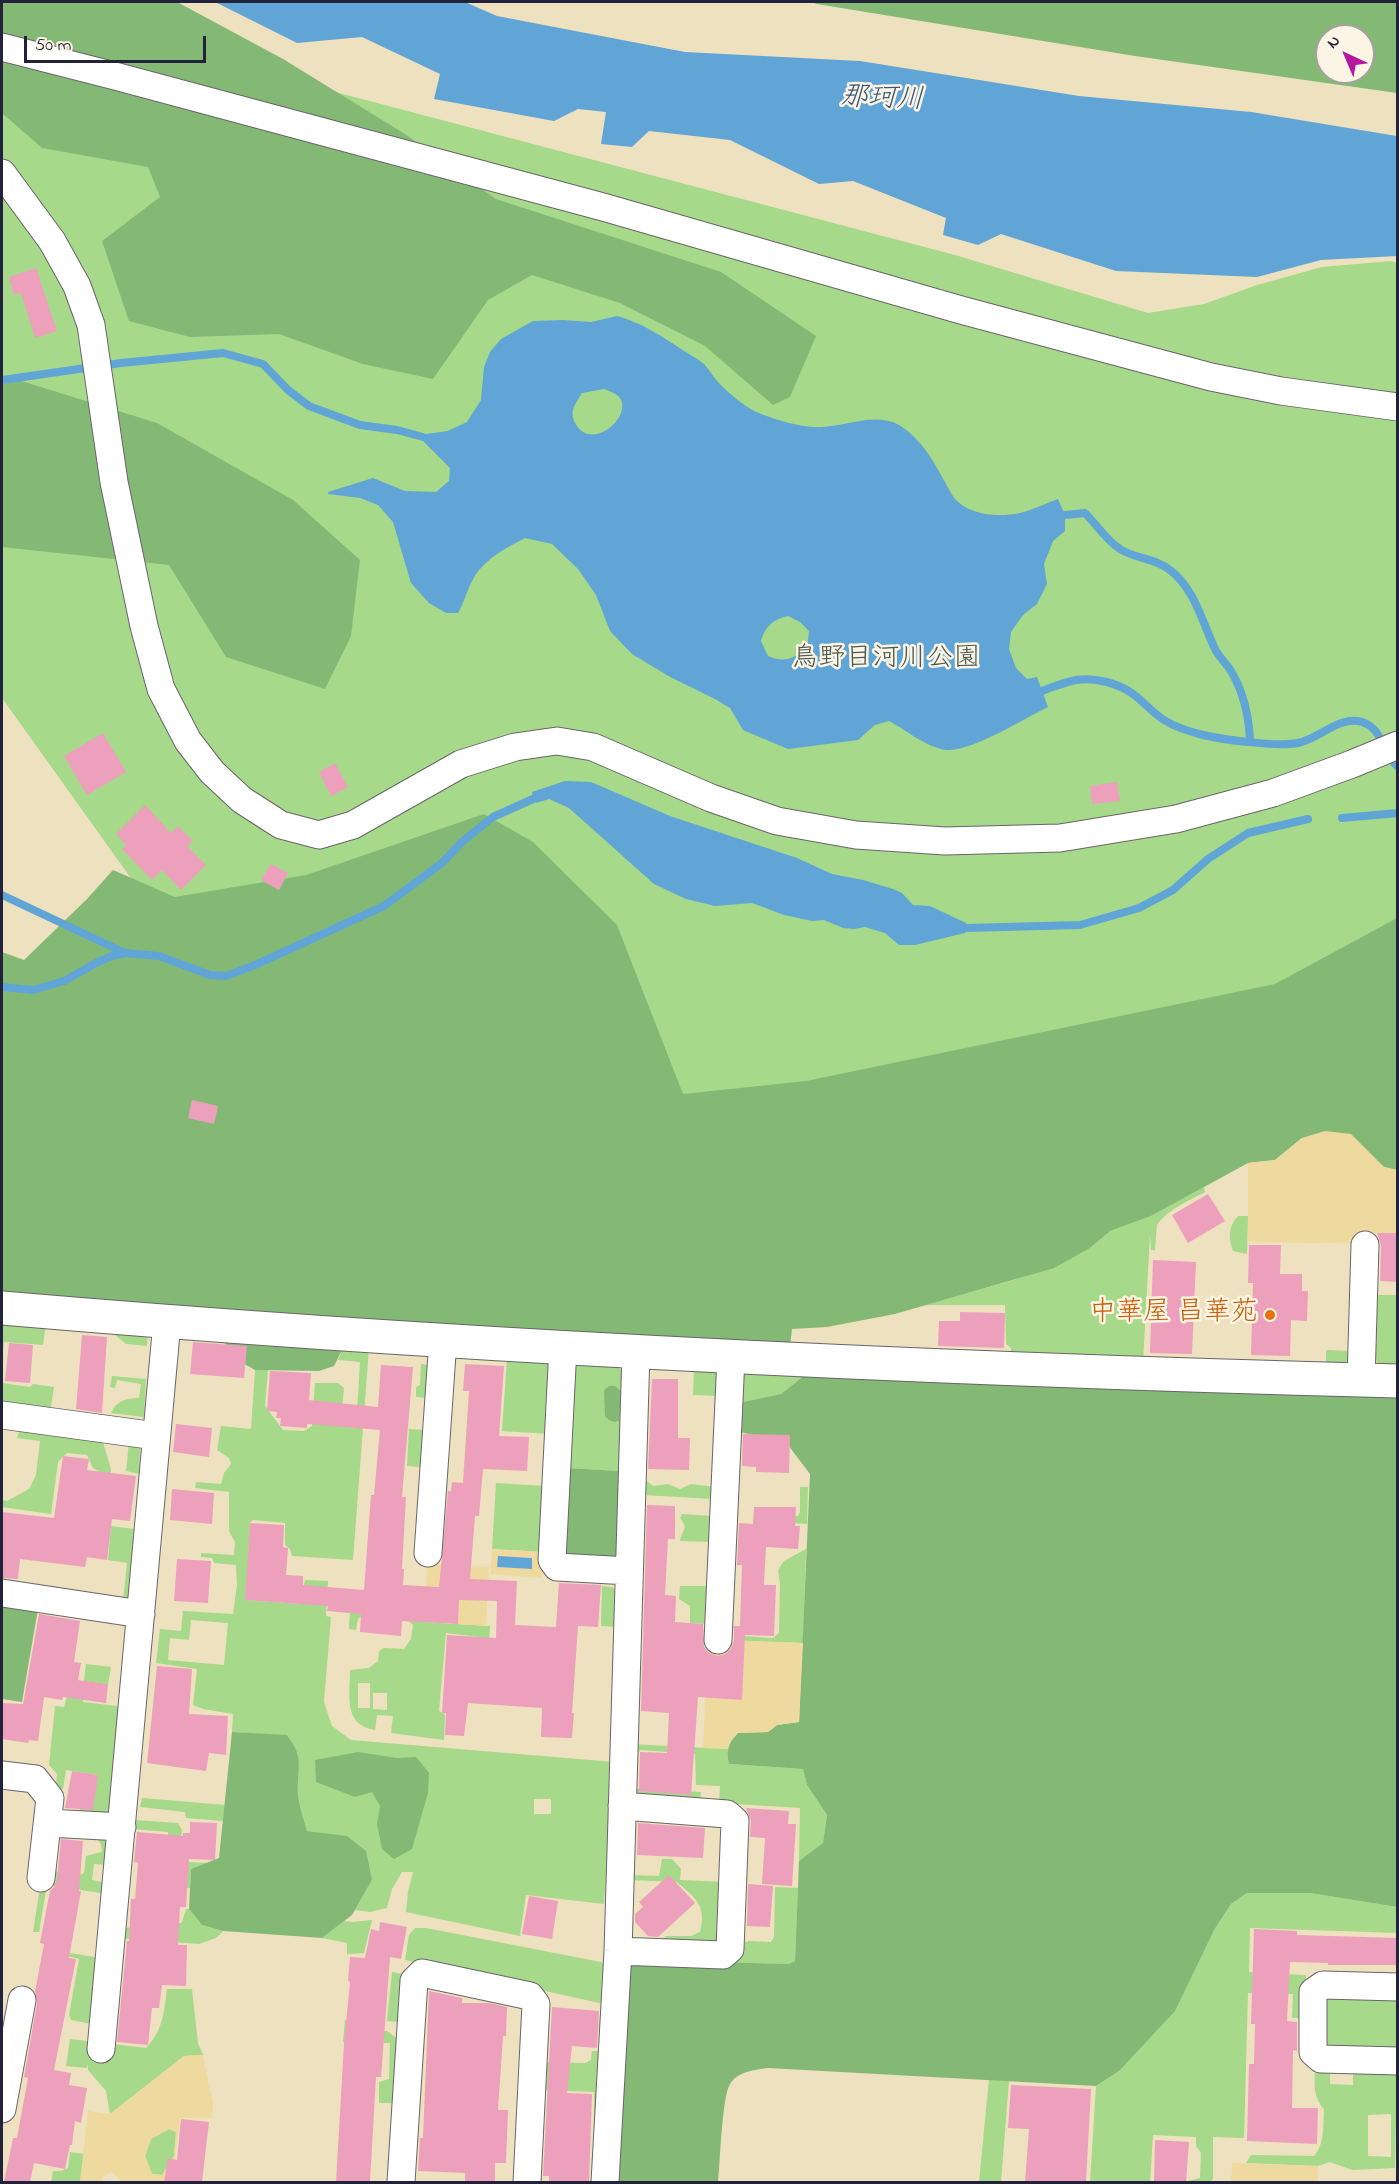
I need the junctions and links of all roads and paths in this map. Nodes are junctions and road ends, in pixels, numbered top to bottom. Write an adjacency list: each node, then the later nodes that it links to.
1 (2, 47): 3 (street)
2 (2, 173): 4 (street)
3 (1398, 407)
4 (1398, 745)
5 (1365, 1245): 12 (street)
6 (2, 1308): 7 (street)
7 (167, 1322): 8 (street); 15 (street)
8 (443, 1340): 9 (street); 16 (street)
9 (563, 1347): 10 (street); 17 (street)
10 (636, 1352): 11 (street); 17 (street)
11 (731, 1357): 12 (street); 20 (street)
12 (1361, 1380): 13 (street)
13 (1398, 1381)
14 (2, 1415): 15 (street)
15 (156, 1436): 19 (street)
16 (428, 1553)
17 (629, 1571): 22 (street)
18 (2, 1593): 19 (street)
19 (141, 1614): 24 (street)
20 (718, 1640)
21 (2, 1774): 23 (street)
22 (622, 1806): 26 (street); 26 (street)
23 (48, 1823): 24 (street); 25 (street)
24 (122, 1827): 29 (street)
25 (41, 1878)
26 (618, 1951): 34 (street)
27 (1398, 1987): 30 (street)
28 (22, 2000): 31 (street)
29 (100, 2049)
30 (1398, 2061)
31 (2, 2109)
32 (401, 2182): 33 (street)
33 (527, 2182)
34 (605, 2182)

